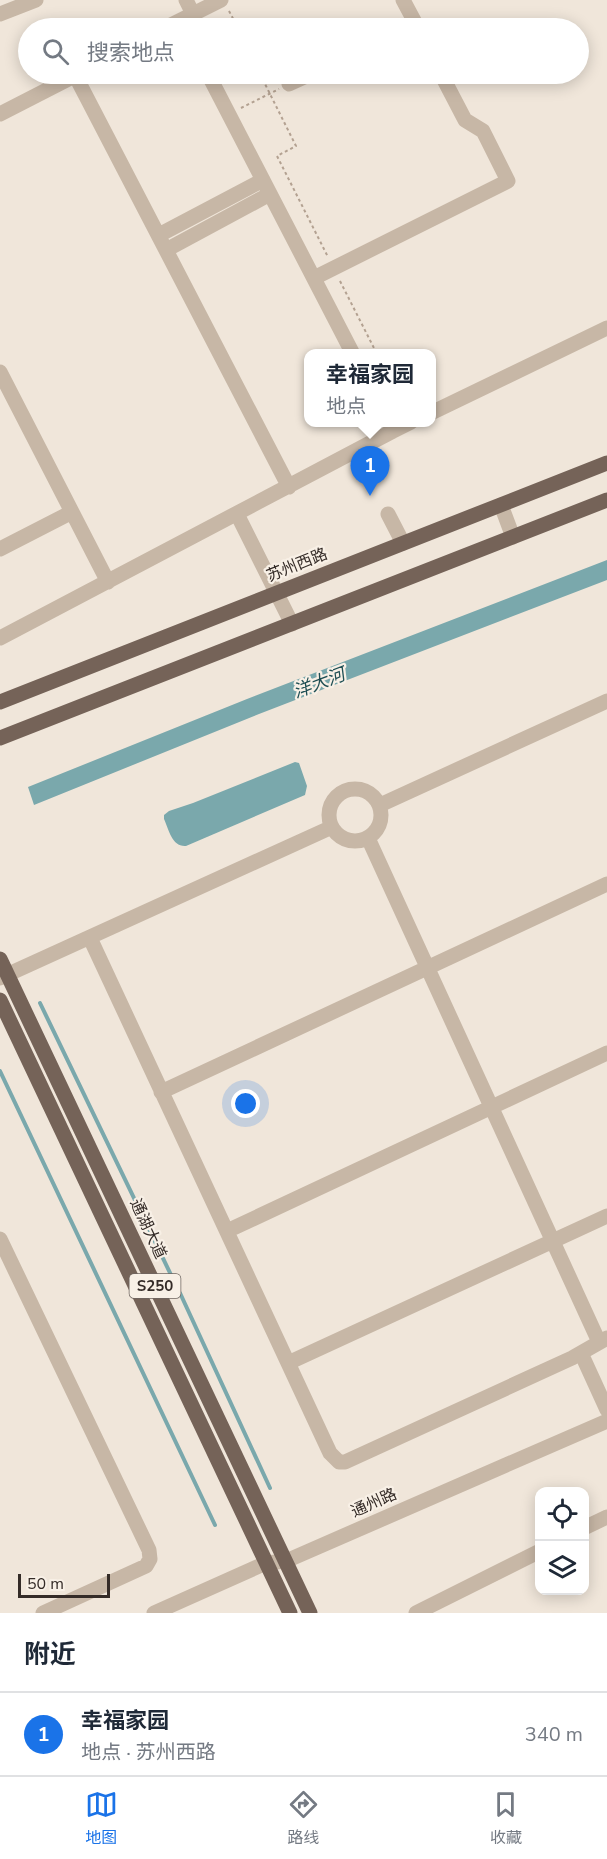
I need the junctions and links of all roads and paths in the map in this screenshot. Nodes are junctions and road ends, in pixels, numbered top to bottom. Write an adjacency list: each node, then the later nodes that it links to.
1 (36, 0): 4 (street)
2 (404, 0): 6 (street)
3 (225, 5): 5 (street)
4 (0, 14)
5 (186, 16)
6 (410, 18)
7 (57, 84): 14 (street)
8 (81, 84): 17 (street)
9 (213, 84): 15 (street)
10 (265, 84): 13 (path)
11 (290, 84): 13 (path)
12 (446, 84): 19 (street)
13 (270, 94): 15 (path); 19 (path)
14 (0, 114)
15 (229, 114): 16 (street)
16 (267, 187): 17 (street); 18 (street); 20 (street)
17 (159, 235): 18 (street)
18 (166, 250): 28 (street)
19 (333, 268): 20 (street); 23 (path)
20 (314, 278): 22 (street)
21 (607, 328): 25 (street)
22 (350, 349)
23 (374, 349)
24 (0, 372): 31 (street)
25 (436, 411)
26 (391, 427): 28 (street)
27 (607, 463): 30 (main road, 苏州西路)
28 (289, 487): 32 (street)
29 (607, 500): 34 (main road)
30 (501, 505): 34 (street); 35 (main road, 苏州西路)
31 (72, 512): 36 (street); 37 (street)
32 (237, 514): 37 (street); 38 (street)
33 (388, 514): 35 (street)
34 (513, 537): 39 (main road)
35 (403, 543): 38 (main road, 苏州西路)
36 (0, 549)
37 (108, 582): 40 (street)
38 (276, 593): 39 (street); 42 (main road, 苏州西路)
39 (292, 624): 43 (main road)
40 (0, 639)
41 (607, 701): 44 (street)
42 (0, 702)
43 (0, 738)
44 (380, 806): 45 (street); 46 (street)
45 (332, 827): 46 (street); 48 (street)
46 (368, 838): 50 (street)
47 (607, 884): 50 (street)
48 (90, 938): 51 (street); 54 (street)
49 (0, 959): 51 (main road, 通湖大道 / S250)
50 (428, 968): 54 (street); 55 (street)
51 (4, 977): 69 (main road, 通湖大道 / S250)
52 (0, 1000): 70 (main road, S250)
53 (607, 1053): 55 (street)
54 (161, 1092): 57 (street)
55 (491, 1107): 57 (street); 59 (street)
56 (607, 1216): 59 (street)
57 (227, 1231): 63 (street)
58 (0, 1239): 60 (street)
59 (553, 1240): 61 (street); 63 (street)
60 (5, 1262): 71 (street)
61 (603, 1340): 62 (street)
62 (581, 1353): 63 (street); 64 (street)
63 (288, 1363)
64 (607, 1410)
65 (607, 1420): 69 (street, 通州路)
66 (607, 1517): 67 (street)
67 (589, 1526)
68 (535, 1554): 75 (street)
69 (286, 1561): 70 (street, 通州路); 74 (main road, 通湖大道 / S250)
70 (266, 1563): 72 (street, 通州路); 73 (main road, S250)
71 (43, 1613)
72 (154, 1613)
73 (290, 1613)
74 (310, 1613)
75 (416, 1613)

